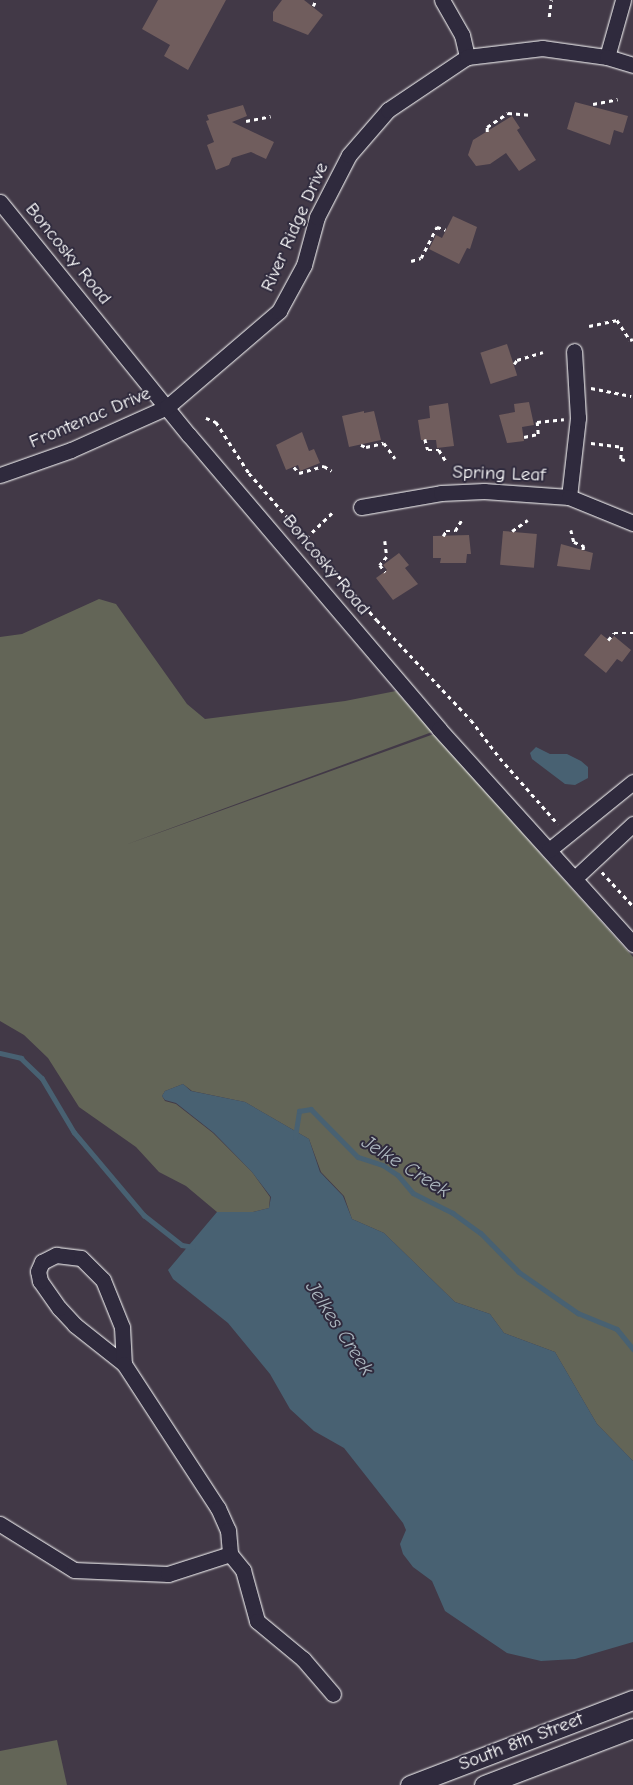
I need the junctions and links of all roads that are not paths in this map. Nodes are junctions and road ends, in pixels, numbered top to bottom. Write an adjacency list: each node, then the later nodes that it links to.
1 (442, 0): 4 (street)
2 (623, 0): 3 (street)
3 (607, 56): 4 (street, River Ridge Drive); 5 (street, River Ridge Drive)
4 (467, 57): 8 (street, River Ridge Drive)
5 (633, 64)
6 (0, 202): 8 (street, Boncosky Road)
7 (574, 351): 10 (street)
8 (167, 407): 9 (street, Frontenac Drive); 15 (street, Boncosky Road)
9 (0, 475)
10 (569, 497): 11 (street, Spring Leaf); 12 (street, Spring Leaf)
11 (361, 507)
12 (633, 523)
13 (633, 782): 15 (street)
14 (633, 824): 16 (street)
15 (549, 850): 16 (street, Boncosky Road)
16 (574, 878): 17 (street, Boncosky Road)
17 (633, 944)
18 (124, 1364): 18 (street); 20 (street)
19 (0, 1524): 20 (street)
20 (230, 1554): 21 (street)
21 (333, 1694)
22 (633, 1700): 24 (main road, South 8th Street)
23 (633, 1728): 25 (main road, South 8th Street)
24 (410, 1785)
25 (484, 1785)

